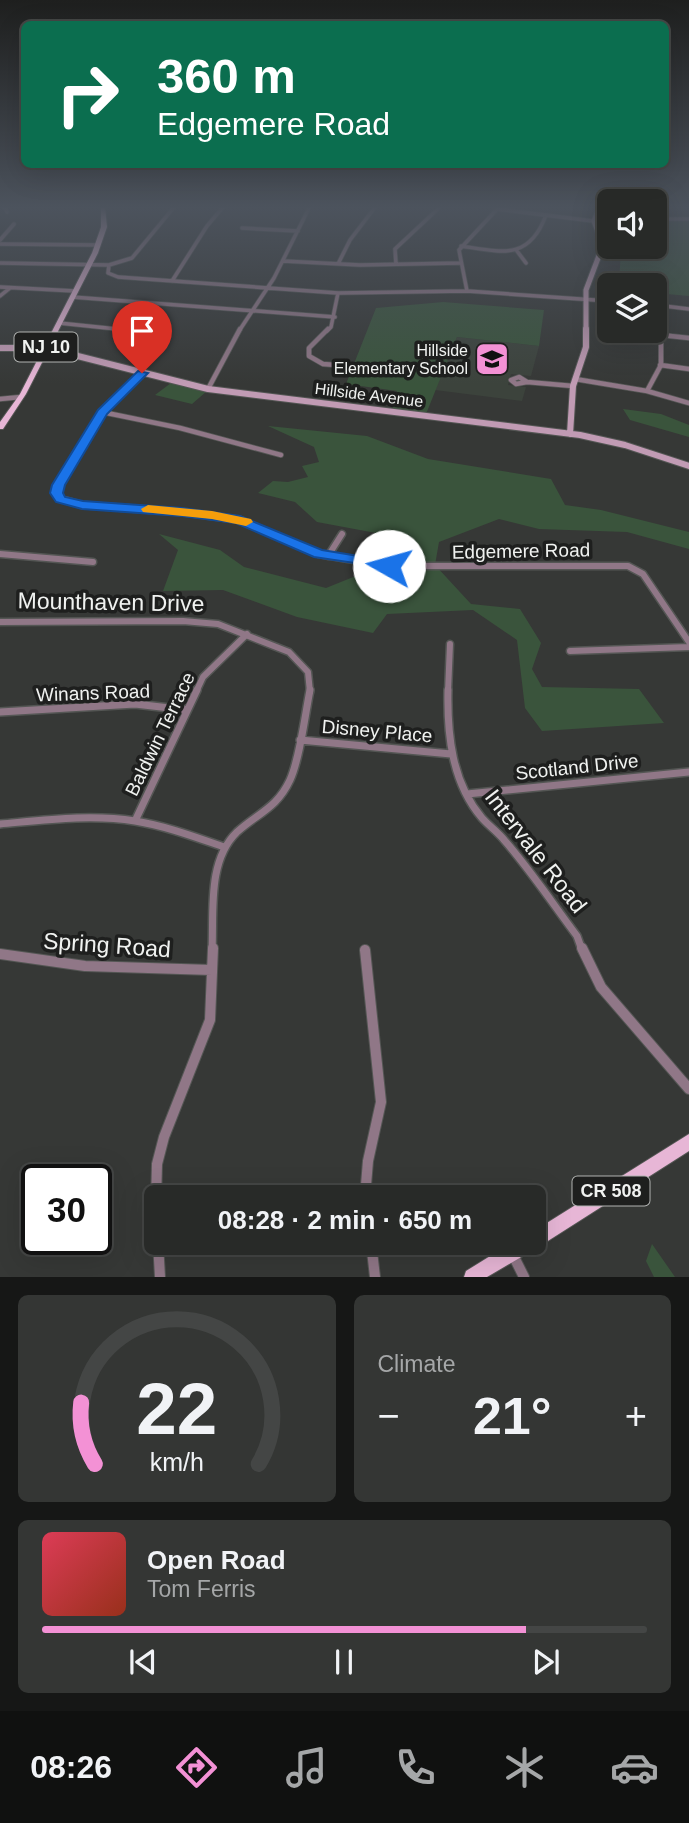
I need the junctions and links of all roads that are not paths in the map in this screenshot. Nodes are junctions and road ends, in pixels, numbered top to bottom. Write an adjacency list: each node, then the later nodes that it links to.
1 (88, 265): 13 (main road, NJ 10)
2 (109, 265): 7 (street)
3 (182, 266): 7 (street)
4 (280, 266): 10 (street)
5 (461, 266): 11 (street)
6 (595, 266): 15 (street)
7 (172, 281): 10 (street)
8 (0, 287): 9 (street)
9 (10, 288): 13 (street); 14 (street)
10 (267, 288): 12 (street); 19 (street)
11 (467, 291): 12 (street); 15 (street)
12 (338, 293): 20 (street)
13 (74, 294): 19 (street); 21 (main road, NJ 10)
14 (0, 296)
15 (588, 299): 16 (street); 33 (street)
16 (597, 300)
17 (667, 306): 18 (street)
18 (689, 309)
19 (250, 311): 20 (street); 34 (street)
20 (335, 317): 29 (street)
21 (59, 323): 22 (street); 27 (main road, NJ 10)
22 (153, 333)
23 (667, 336): 24 (street)
24 (689, 338)
25 (661, 343): 28 (street)
26 (0, 348): 27 (street, Hillside Avenue)
27 (46, 348): 31 (street, Hillside Avenue); 36 (main road, NJ 10)
28 (660, 365): 30 (street); 35 (street)
29 (349, 366)
30 (689, 369)
31 (142, 373): 34 (street, Hillside Avenue); 39 (street, Edgemere Road)
32 (527, 382): 33 (street)
33 (574, 382): 35 (street); 41 (street)
34 (208, 389): 41 (street, Hillside Avenue)
35 (647, 391): 38 (street)
36 (21, 397): 37 (street); 40 (main road, NJ 10)
37 (0, 399)
38 (689, 403)
39 (102, 412): 42 (street); 46 (street, Edgemere Road)
40 (0, 427)
41 (570, 433): 43 (street, Hillside Avenue)
42 (281, 455)
43 (689, 466)
44 (342, 534): 46 (street)
45 (0, 554): 47 (street)
46 (328, 556): 51 (street, Edgemere Road)
47 (93, 562)
48 (0, 622): 49 (street, Mounthaven Drive)
49 (247, 634): 53 (street, Baldwin Terrace); 55 (street, Mounthaven Drive)
50 (450, 644): 56 (street, Intervale Road)
51 (689, 645): 52 (street)
52 (570, 650)
53 (187, 710): 54 (street, Winans Road); 59 (street, Baldwin Terrace)
54 (0, 712)
55 (300, 740): 56 (street, Disney Place); 61 (street, Mounthaven Drive)
56 (451, 754): 58 (street, Intervale Road)
57 (689, 772): 58 (street, Scotland Drive)
58 (467, 794): 65 (street, Intervale Road)
59 (135, 821): 60 (street); 61 (street)
60 (0, 824)
61 (224, 847): 64 (street)
62 (365, 950): 68 (street)
63 (0, 954): 64 (street, Spring Road)
64 (212, 970): 67 (street)
65 (689, 1089)
66 (689, 1142): 69 (main road, CR 508)
67 (156, 1185)
68 (366, 1185)
69 (546, 1232)
70 (159, 1255): 74 (street)
71 (372, 1255): 75 (street)
72 (510, 1255): 76 (main road)
73 (513, 1255): 77 (street)
74 (160, 1277)
75 (375, 1277)
76 (472, 1277)
77 (524, 1277)

